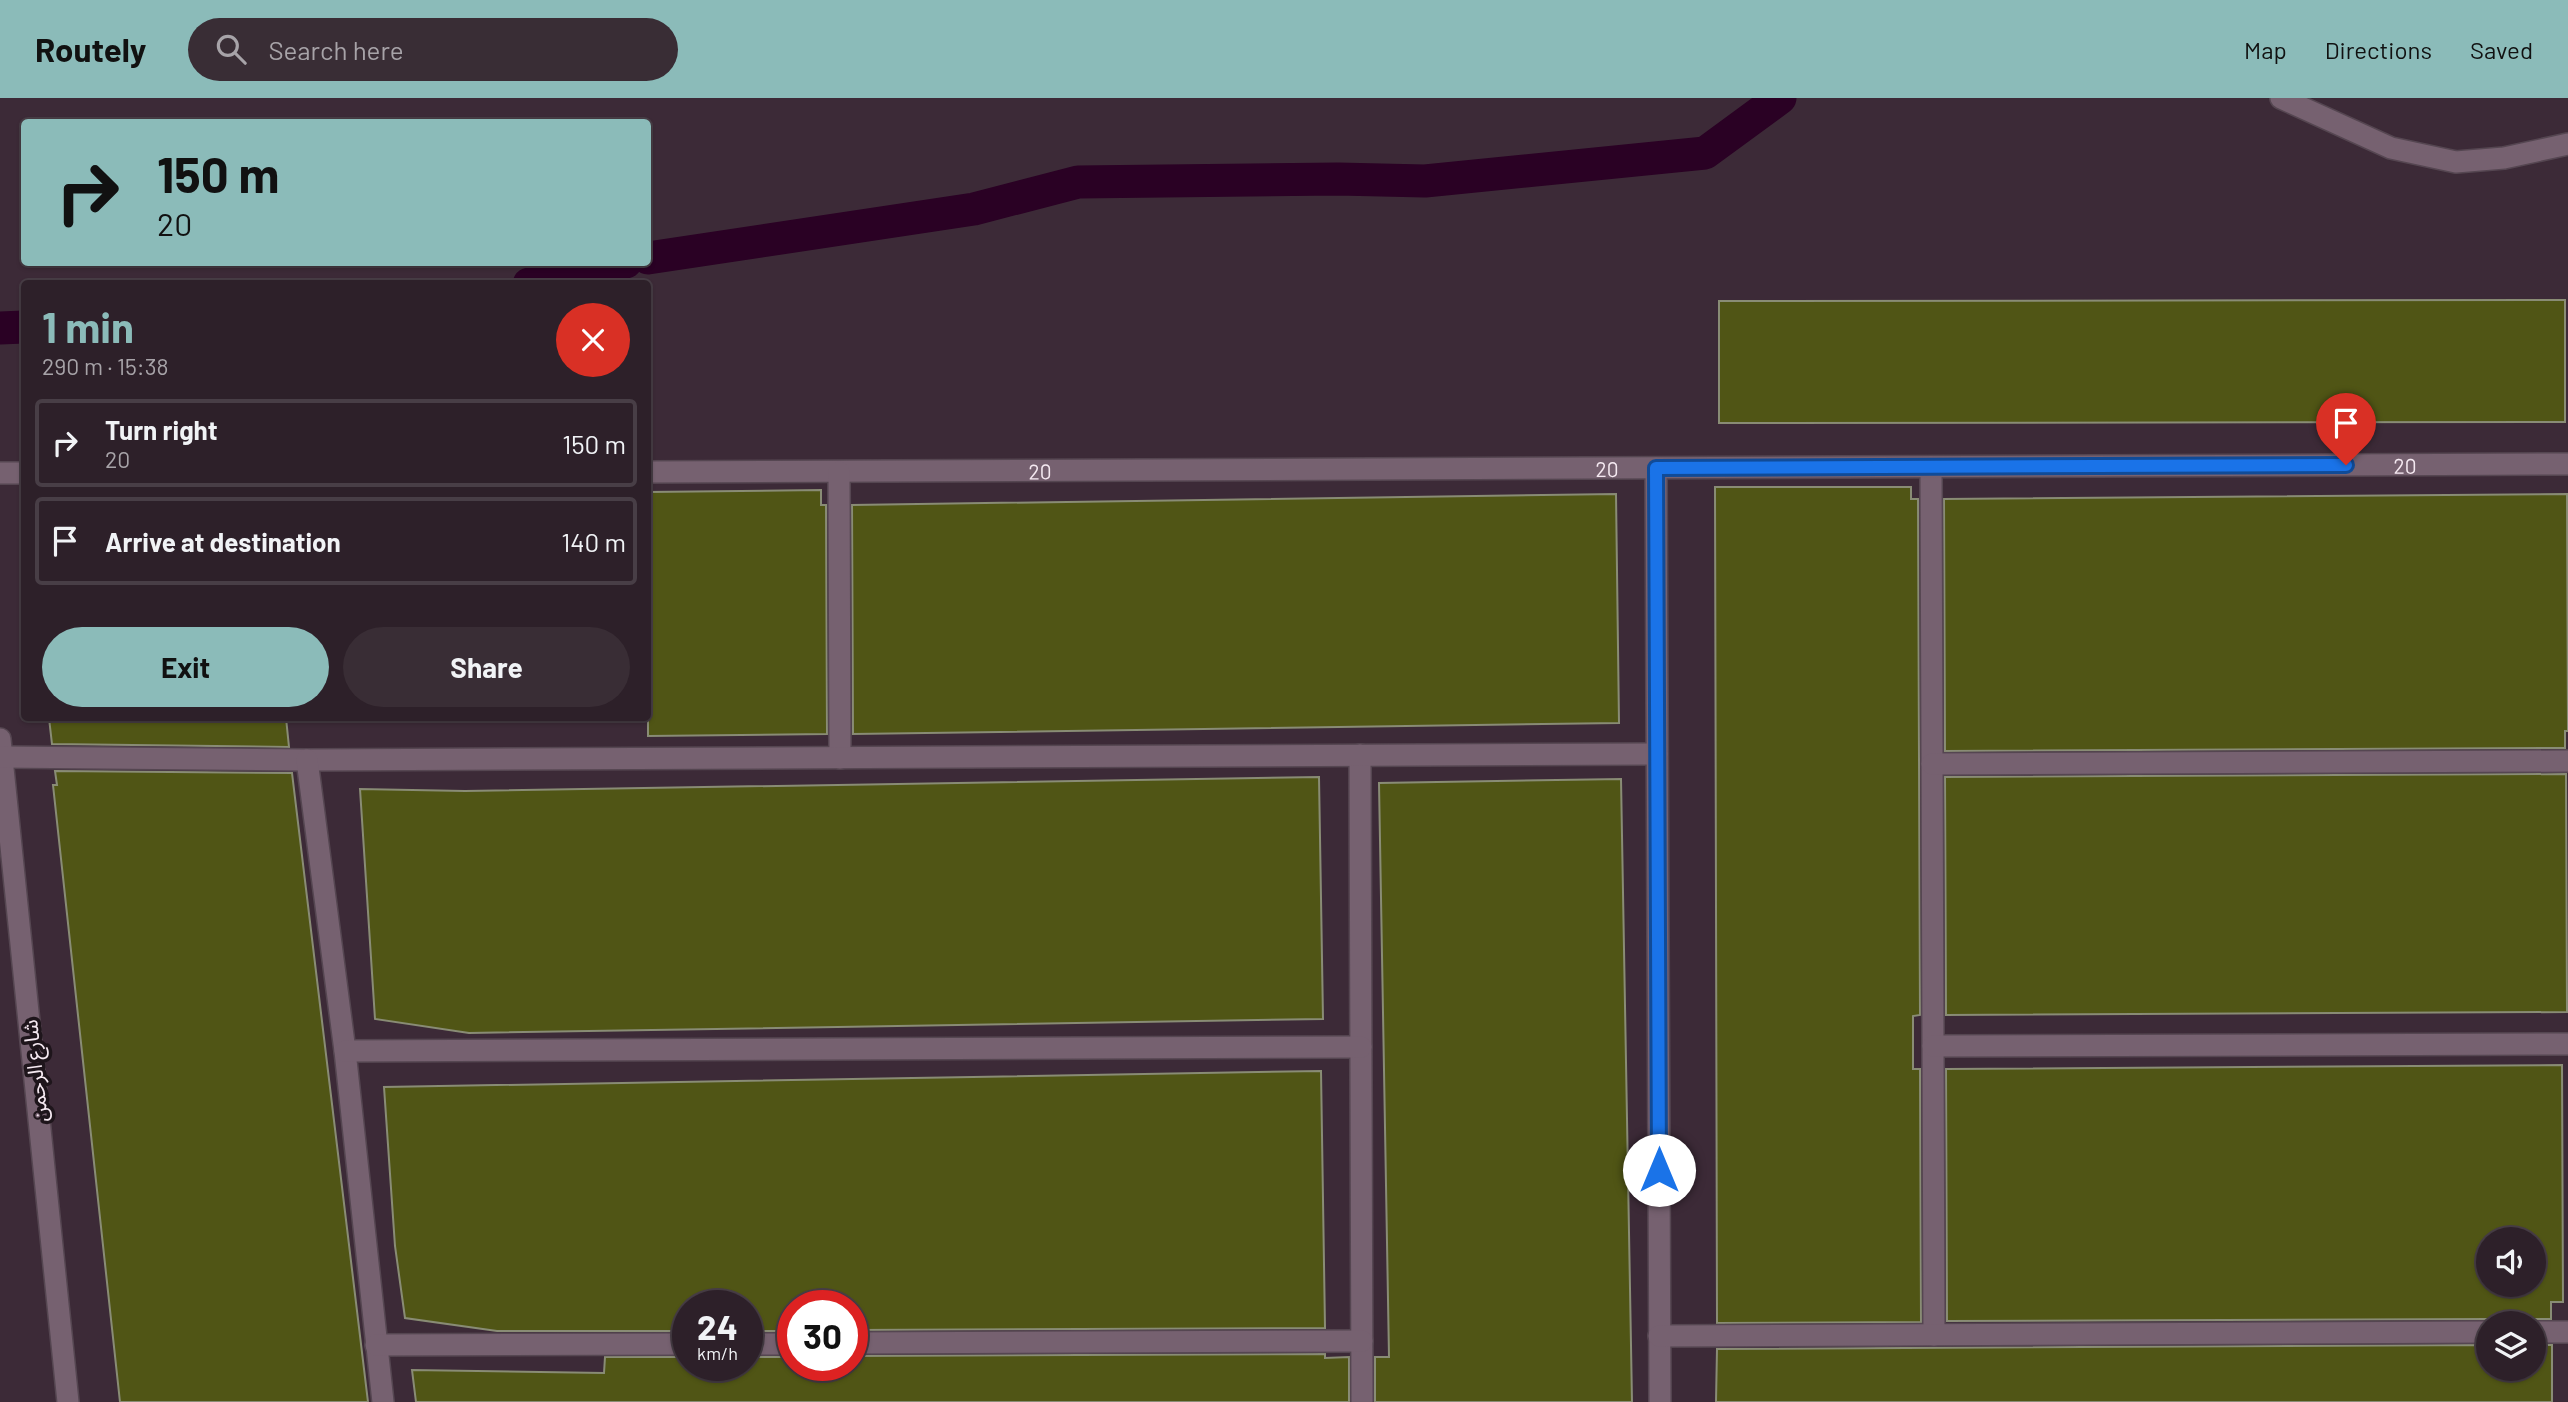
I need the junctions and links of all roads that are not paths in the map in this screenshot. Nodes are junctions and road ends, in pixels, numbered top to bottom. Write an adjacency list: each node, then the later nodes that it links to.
1 (2281, 98): 2 (street)
2 (2568, 144)
3 (2568, 464): 4 (street, 20)
4 (1931, 467): 5 (street, 20); 16 (street)
5 (1656, 468): 7 (street, 20); 11 (street)
6 (651, 472): 7 (street, 20)
7 (839, 472): 13 (street)
8 (0, 473): 9 (street)
9 (21, 473)
10 (1, 748): 14 (street); 30 (street, شارع الرحمن)
11 (1657, 754): 12 (street); 25 (street)
12 (1360, 755): 13 (street); 19 (street)
13 (840, 758): 14 (street)
14 (307, 760): 20 (street)
15 (2568, 761): 16 (street)
16 (1932, 764): 18 (street)
17 (2568, 1044): 18 (street)
18 (1933, 1046): 24 (street)
19 (1361, 1047): 20 (street); 26 (street)
20 (345, 1051): 29 (street)
21 (2476, 1332): 24 (street)
22 (2546, 1332): 23 (street)
23 (2568, 1332)
24 (1934, 1335): 25 (street)
25 (1659, 1336): 33 (street)
26 (1362, 1341): 27 (street); 32 (street)
27 (868, 1343)
28 (672, 1344): 29 (street)
29 (376, 1345): 31 (street)
30 (68, 1402)
31 (383, 1402)
32 (1362, 1402)
33 (1660, 1402)

